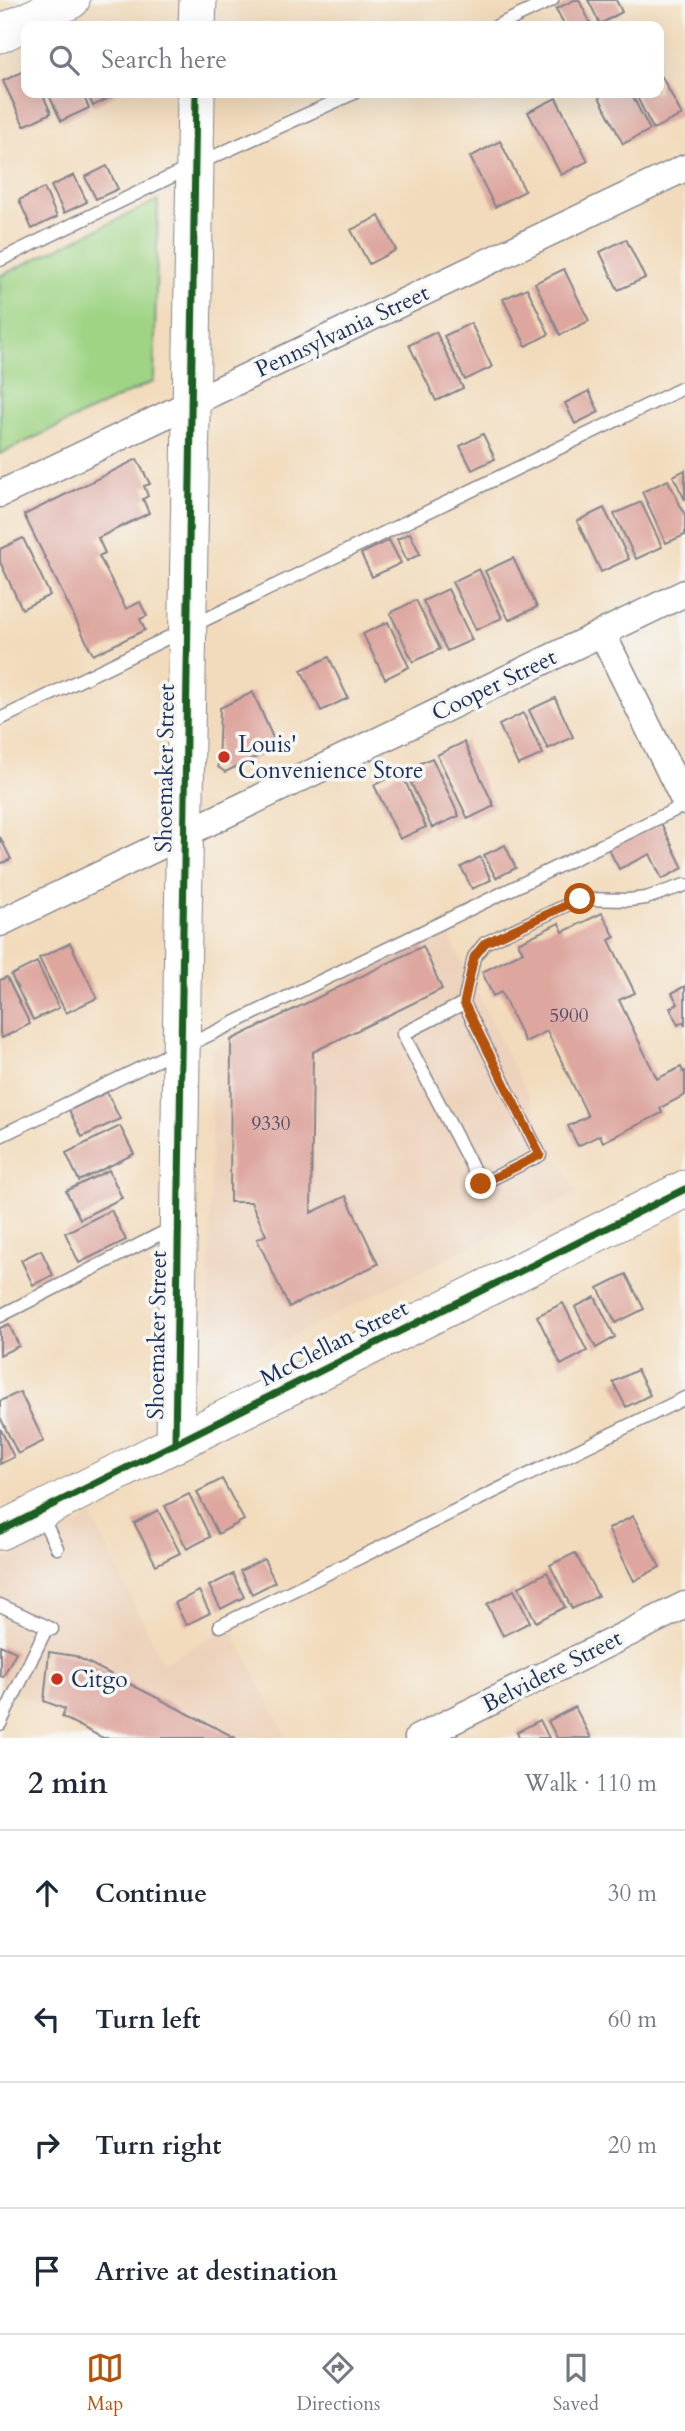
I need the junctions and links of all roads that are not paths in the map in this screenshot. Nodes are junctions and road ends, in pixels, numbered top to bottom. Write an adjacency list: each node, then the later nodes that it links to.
1 (71, 0): 4 (street)
2 (198, 0): 5 (street)
3 (552, 0): 6 (lane)
4 (27, 21)
5 (197, 21)
6 (508, 21)
7 (21, 24): 8 (street)
8 (0, 34)
9 (196, 98): 11 (street, Shoemaker Street)
10 (343, 98): 11 (lane)
11 (195, 165): 13 (lane); 15 (street, Shoemaker Street)
12 (685, 167): 15 (street, Pennsylvania Street)
13 (0, 260)
14 (685, 387): 18 (lane)
15 (191, 403): 16 (street, Pennsylvania Street); 18 (street, Shoemaker Street)
16 (0, 494)
17 (685, 593): 19 (street, Cooper Street)
18 (187, 627): 20 (lane); 22 (street, Shoemaker Street)
19 (602, 633): 21 (street); 22 (street, Cooper Street)
20 (0, 719)
21 (685, 804): 26 (lane)
22 (184, 835): 24 (street, Cooper Street); 26 (street, Shoemaker Street)
23 (685, 885): 25 (lane)
24 (0, 923)
25 (464, 1003): 25 (lane)
26 (180, 1048): 27 (lane); 29 (street, Shoemaker Street)
27 (0, 1136)
28 (685, 1189): 32 (street, McClellan Street)
29 (178, 1225): 30 (lane); 32 (street, Shoemaker Street)
30 (0, 1316)
31 (685, 1398): 38 (lane)
32 (175, 1444): 33 (street, McClellan Street)
33 (39, 1511): 34 (street, McClellan Street); 35 (lane)
34 (0, 1531)
35 (57, 1548)
36 (0, 1605): 39 (lane)
37 (685, 1605): 40 (street, Belvidere Street)
38 (220, 1626)
39 (0, 1724)
40 (419, 1738)

